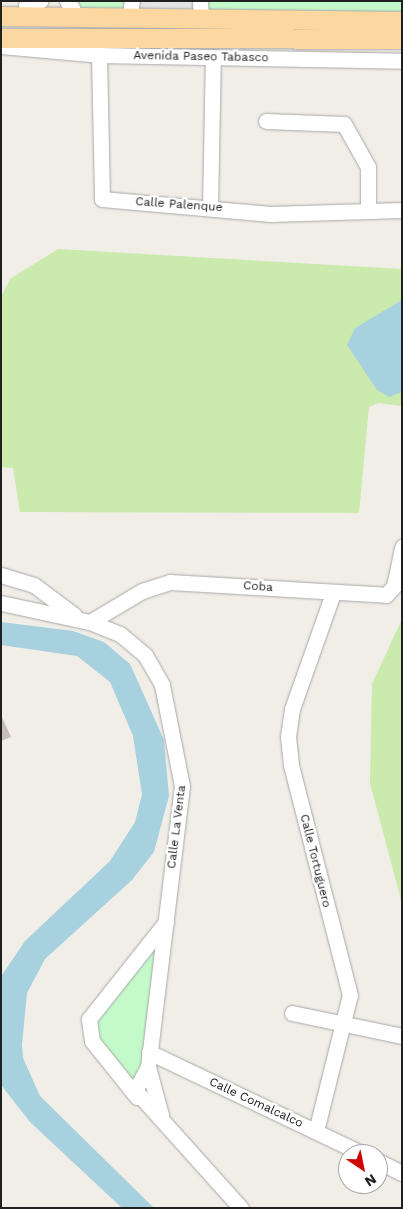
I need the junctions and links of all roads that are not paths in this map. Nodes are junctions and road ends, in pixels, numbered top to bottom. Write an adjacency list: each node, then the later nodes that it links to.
1 (33, 3): 2 (main road); 6 (main road)
2 (1, 4)
3 (131, 10): 4 (main road, Avenida Paseo Tabasco); 6 (main road, Avenida Paseo Tabasco)
4 (200, 10): 7 (main road, Avenida Paseo Tabasco)
5 (1, 16): 6 (main road, Avenida Paseo Tabasco)
6 (74, 16): 8 (main road, Avenida Paseo Tabasco); 9 (main road, Avenida Paseo Tabasco)
7 (402, 21)
8 (1, 38)
9 (402, 40)
10 (1, 46): 11 (street, Avenida Paseo Tabasco)
11 (99, 55): 12 (street, Avenida Paseo Tabasco); 15 (street, Calle Palenque)
12 (213, 58): 13 (street, Avenida Paseo Tabasco); 15 (street)
13 (402, 61)
14 (266, 121): 17 (street)
15 (210, 208): 17 (street, Calle Palenque)
16 (402, 210): 17 (street, Calle Palenque)
17 (368, 211)
18 (402, 548): 20 (street, Coba)
19 (1, 575): 22 (street)
20 (333, 593): 22 (street, Coba); 25 (street, Calle Tortuguero)
21 (1, 602): 22 (street, Calle La Venta)
22 (90, 622): 23 (street, Calle La Venta)
23 (166, 922): 27 (street, Calle La Venta); 28 (street, Calle La Venta)
24 (292, 1014): 25 (street)
25 (345, 1025): 26 (street); 30 (street, Calle Tortuguero)
26 (402, 1036)
27 (149, 1060): 28 (street, Calle La Venta); 29 (street, Calle La Venta); 30 (street, Calle Comalcalco)
28 (137, 1097): 29 (street, Calle La Venta)
29 (162, 1115): 34 (street, Calle La Venta)
30 (316, 1131): 31 (street, Calle Comalcalco)
31 (343, 1144)
32 (388, 1167): 33 (street)
33 (402, 1173)
34 (241, 1208)

